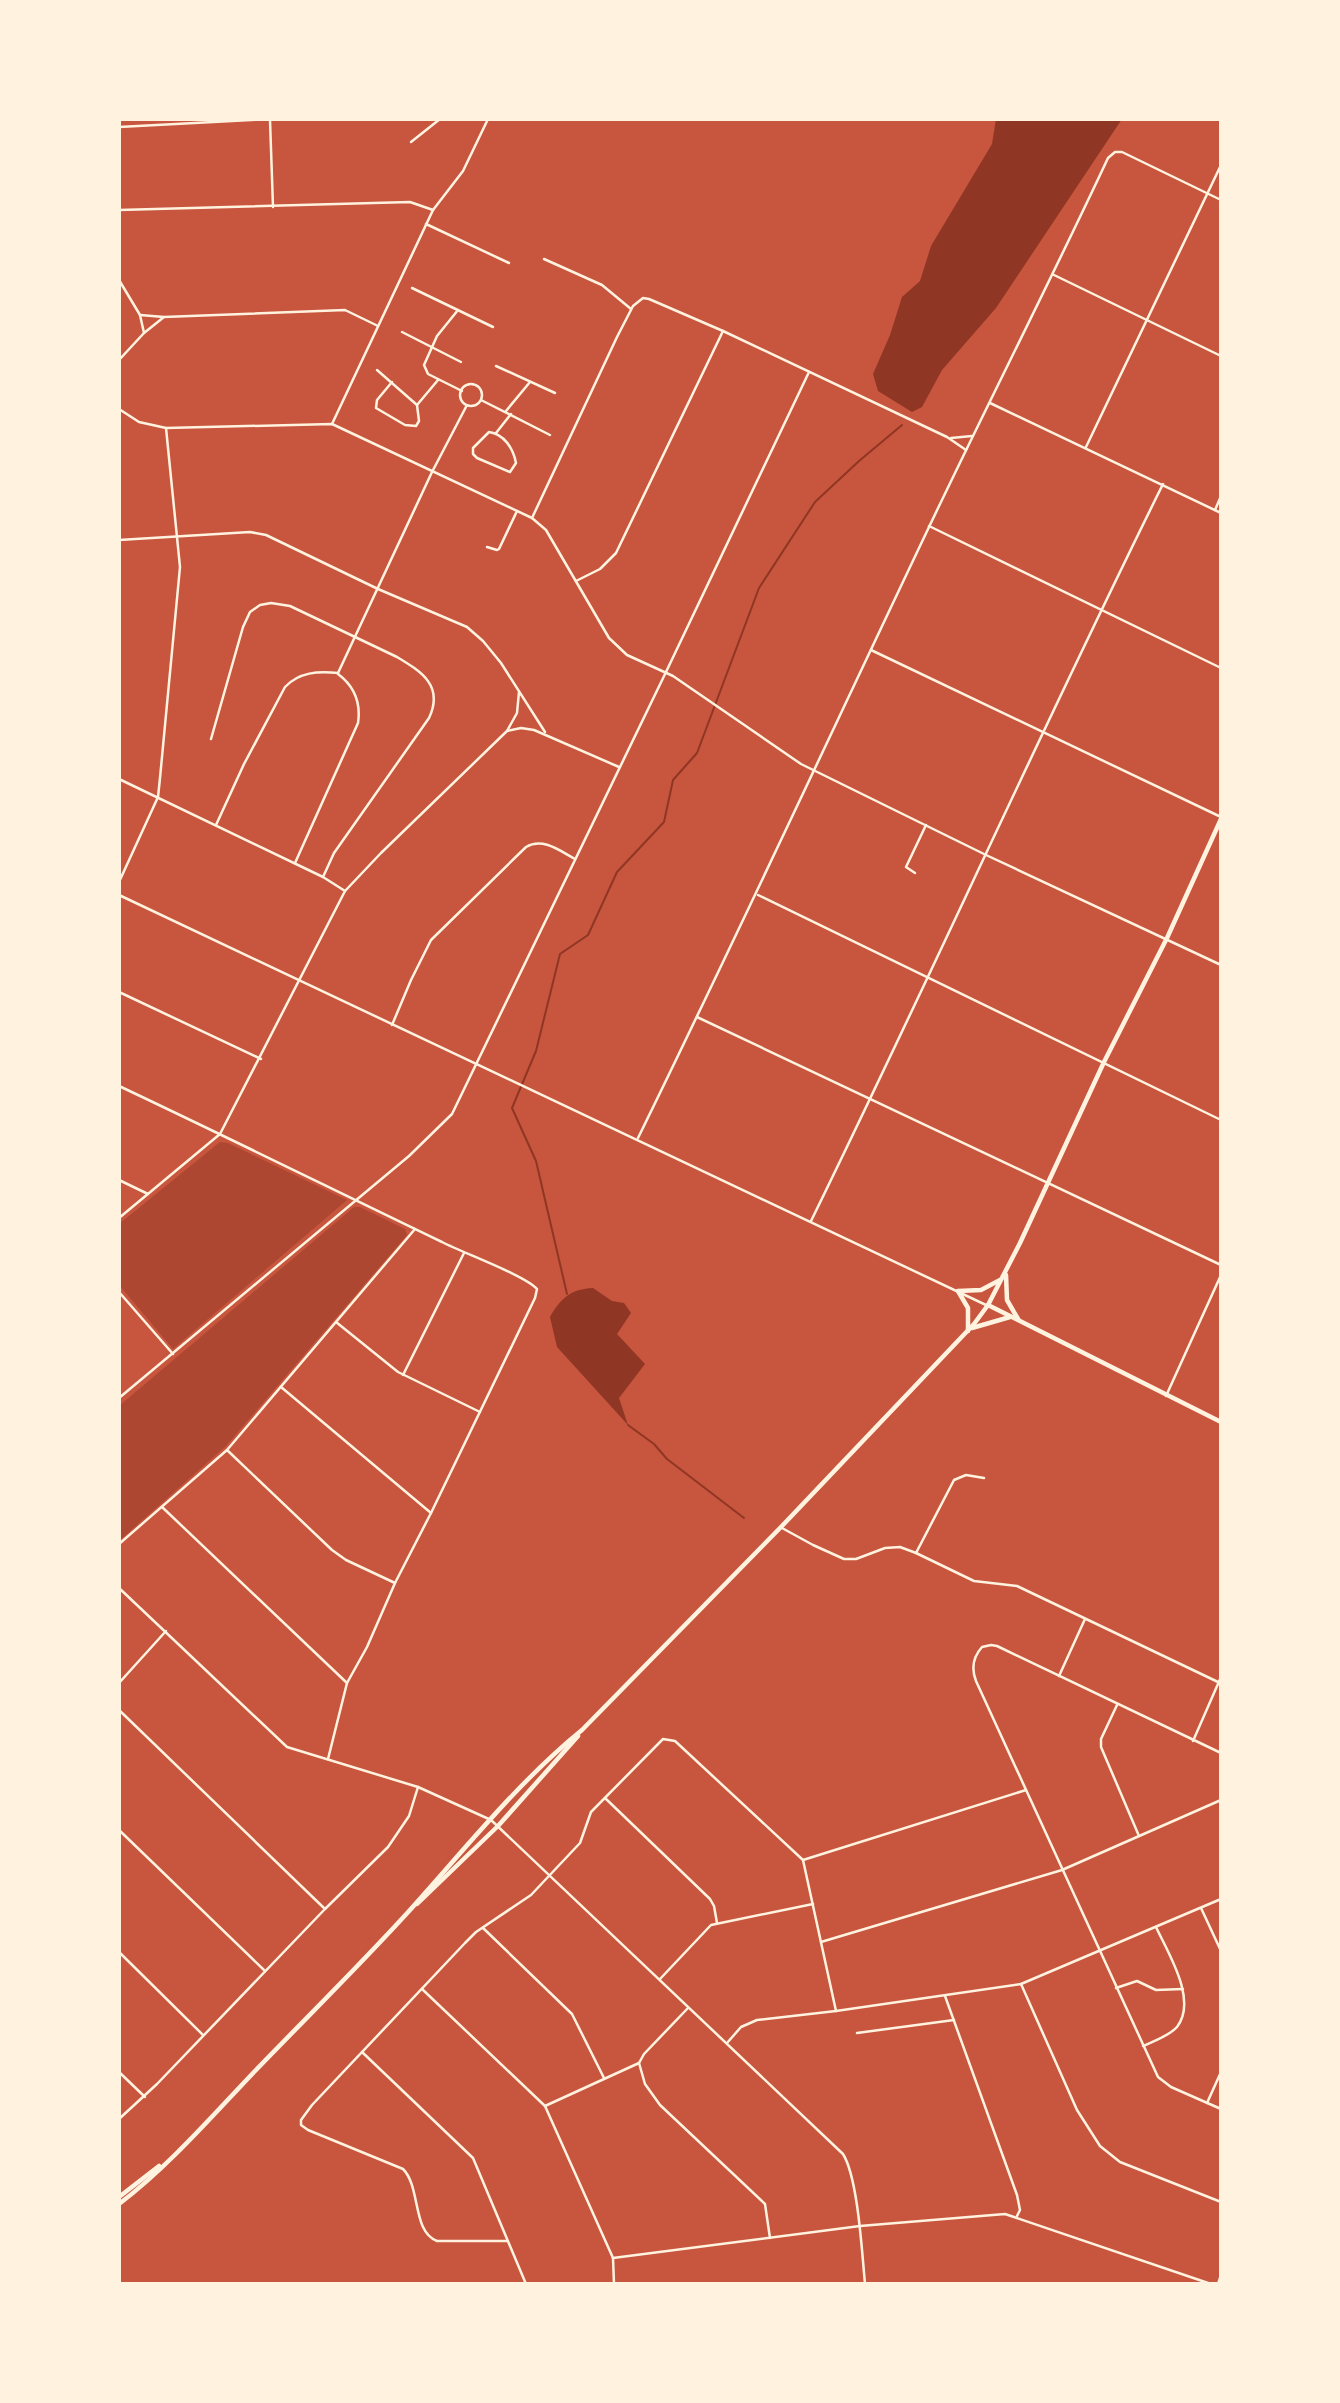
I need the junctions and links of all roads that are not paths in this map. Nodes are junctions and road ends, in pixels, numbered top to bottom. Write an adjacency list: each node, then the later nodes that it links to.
1 (270, 119): 4 (street); 10 (street)
2 (440, 119): 6 (street)
3 (488, 119): 12 (street)
4 (177, 121): 5 (street)
5 (119, 127)
6 (411, 142)
7 (1221, 165): 8 (street)
8 (1208, 194): 9 (street); 16 (street); 23 (street)
9 (1221, 200)
10 (273, 207): 11 (street); 12 (street)
11 (119, 210)
12 (432, 210): 13 (street)
13 (426, 224): 15 (street); 24 (street)
14 (544, 259): 19 (street)
15 (509, 263)
16 (1053, 274): 23 (street); 42 (street)
17 (119, 280): 21 (street)
18 (412, 288): 20 (street)
19 (631, 309): 26 (street); 62 (street)
20 (458, 310): 25 (street); 29 (street)
21 (140, 315): 22 (street); 28 (street)
22 (164, 317): 24 (street); 28 (street)
23 (1148, 321): 30 (street); 54 (street)
24 (378, 326): 48 (street)
25 (493, 327)
26 (723, 331): 35 (street); 67 (street)
27 (402, 332): 29 (street)
28 (144, 333): 31 (street)
29 (431, 347): 32 (street); 36 (street)
30 (1221, 356)
31 (119, 360)
32 (461, 362)
33 (496, 366): 38 (street)
34 (377, 370): 37 (street)
35 (809, 372): 53 (street); 73 (street)
36 (438, 380): 39 (street); 43 (street)
37 (392, 382): 43 (street); 43 (street)
38 (530, 382): 40 (street); 46 (street)
39 (461, 391): 41 (street); 44 (street)
40 (555, 394)
41 (481, 400): 44 (street); 46 (street)
42 (990, 403): 52 (street); 54 (street)
43 (417, 405)
44 (467, 405): 56 (street)
45 (119, 409): 49 (street)
46 (506, 411): 47 (street)
47 (511, 414): 50 (street); 51 (street)
48 (332, 424): 49 (street); 56 (street)
49 (166, 428): 64 (street)
50 (496, 433): 50 (street)
51 (550, 435)
52 (974, 436): 53 (street); 55 (street)
53 (947, 437): 55 (street)
54 (1086, 447): 57 (street)
55 (966, 450): 63 (street)
56 (432, 472): 60 (street); 68 (street)
57 (1163, 484): 59 (street); 69 (street)
58 (1221, 496): 59 (street)
59 (1215, 510): 61 (street)
60 (517, 511): 62 (street); 66 (street)
61 (1221, 513)
62 (532, 518): 67 (street)
63 (929, 526): 69 (street); 71 (street)
64 (175, 535): 65 (street); 68 (street); 83 (street)
65 (119, 540)
66 (487, 547)
67 (576, 581): 73 (street)
68 (378, 589): 70 (street); 75 (street)
69 (1101, 610): 72 (street); 77 (street)
70 (355, 637): 74 (street); 79 (street); 91 (street)
71 (871, 650): 77 (street); 81 (street)
72 (1221, 668)
73 (666, 672): 80 (street); 81 (street)
74 (338, 673): 85 (street); 89 (street)
75 (519, 692): 76 (street); 78 (street)
76 (507, 731): 78 (street); 93 (street)
77 (1043, 733): 84 (street); 87 (street)
78 (546, 734): 80 (street)
79 (211, 739)
80 (619, 767): 88 (street)
81 (814, 769): 86 (street); 94 (street)
82 (119, 779): 83 (street)
83 (158, 797): 85 (street); 92 (street)
84 (1221, 818): 96 (highway)
85 (216, 825): 89 (street)
86 (926, 825): 87 (street); 90 (street)
87 (986, 855): 96 (street); 98 (street)
88 (576, 859): 102 (street); 105 (street)
89 (295, 863): 91 (street)
90 (915, 873)
91 (323, 877): 93 (street)
92 (119, 882)
93 (345, 891): 99 (street)
94 (757, 894): 98 (street); 101 (street)
95 (119, 895): 99 (street)
96 (1167, 939): 97 (street); 104 (highway)
97 (1221, 965)
98 (929, 977): 104 (street); 107 (street)
99 (300, 981): 102 (street); 103 (street)
100 (119, 992): 103 (street)
101 (697, 1017): 107 (street); 110 (street)
102 (392, 1025): 105 (street)
103 (261, 1059): 109 (street)
104 (1104, 1062): 108 (street); 112 (highway)
105 (477, 1066): 110 (street); 114 (street)
106 (119, 1086): 109 (street)
107 (870, 1100): 112 (street); 116 (street)
108 (1221, 1120)
109 (220, 1134): 113 (street); 114 (street)
110 (638, 1138): 116 (street)
111 (119, 1180): 113 (street)
112 (1048, 1184): 119 (street); 120 (highway)
113 (148, 1194): 115 (street)
114 (358, 1199): 117 (street); 130 (street)
115 (119, 1218)
116 (811, 1221): 123 (street)
117 (415, 1229): 118 (street); 127 (street)
118 (464, 1253): 131 (street); 135 (street)
119 (1221, 1265)
120 (1006, 1270): 122 (highway); 128 (highway)
121 (1221, 1275): 133 (street)
122 (1003, 1278): 123 (highway); 125 (highway)
123 (957, 1290): 125 (street); 129 (highway)
124 (119, 1292): 130 (street)
125 (988, 1306): 126 (highway); 129 (highway)
126 (1011, 1317): 128 (highway); 129 (highway)
127 (336, 1322): 131 (street); 132 (street)
128 (1020, 1322): 133 (highway)
129 (969, 1330): 141 (highway)
130 (173, 1354): 134 (street)
131 (403, 1375): 135 (street)
132 (281, 1387): 137 (street); 140 (street)
133 (1166, 1396): 136 (highway)
134 (119, 1398)
135 (480, 1412): 140 (street)
136 (1221, 1422)
137 (227, 1450): 139 (street); 144 (street)
138 (984, 1478): 143 (street)
139 (161, 1506): 142 (street); 152 (street)
140 (431, 1513): 144 (street)
141 (781, 1527): 143 (street); 155 (highway)
142 (119, 1544)
143 (916, 1553): 146 (street)
144 (395, 1583): 152 (street)
145 (119, 1588): 147 (street)
146 (1085, 1619): 148 (street); 150 (street)
147 (166, 1630): 151 (street); 158 (street)
148 (1059, 1676): 153 (street); 160 (street)
149 (1221, 1677): 150 (street)
150 (1218, 1682): 156 (street)
151 (119, 1683)
152 (347, 1683): 158 (street)
153 (1117, 1705): 156 (street); 166 (street)
154 (119, 1710): 173 (street)
155 (582, 1730): 163 (highway); 164 (highway)
156 (1193, 1741): 157 (street)
157 (1221, 1753)
158 (328, 1759): 159 (street)
159 (418, 1787): 163 (street); 173 (street)
160 (1026, 1790): 167 (street); 168 (street)
161 (605, 1798): 167 (street); 169 (street); 175 (street)
162 (1221, 1800): 166 (street)
163 (491, 1820): 164 (street); 174 (highway)
164 (498, 1826): 169 (street); 174 (highway)
165 (119, 1830): 182 (street)
166 (1139, 1836): 168 (street)
167 (803, 1860): 171 (street)
168 (1062, 1870): 178 (street); 179 (street)
169 (550, 1874): 177 (street); 183 (street)
170 (1221, 1899): 172 (street)
171 (813, 1904): 175 (street); 178 (street)
172 (1201, 1908): 176 (street); 180 (street)
173 (325, 1909): 182 (street)
174 (411, 1909): 206 (highway)
175 (717, 1923): 183 (street)
176 (1156, 1927): 179 (street); 187 (street)
177 (483, 1928): 186 (street); 200 (street)
178 (821, 1942): 190 (street)
179 (1100, 1951): 184 (street); 185 (street)
180 (1221, 1951)
181 (119, 1952): 193 (street)
182 (265, 1971): 193 (street)
183 (660, 1979): 189 (street)
184 (1021, 1984): 188 (street); 208 (street)
185 (1116, 1987): 187 (street); 195 (street)
186 (422, 1989): 196 (street); 203 (street)
187 (1183, 1989): 195 (street)
188 (945, 1996): 190 (street); 191 (street)
189 (688, 2008): 194 (street); 197 (street)
190 (836, 2011): 194 (street)
191 (954, 2020): 192 (street); 210 (street)
192 (857, 2033)
193 (203, 2035): 201 (street)
194 (727, 2043): 211 (street)
195 (1143, 2046): 202 (street)
196 (362, 2052): 213 (street); 213 (street)
197 (639, 2063): 200 (street); 212 (street)
198 (119, 2072): 201 (street)
199 (1221, 2072): 202 (street)
200 (604, 2078): 203 (street)
201 (145, 2097): 205 (street)
202 (1207, 2103): 204 (street)
203 (545, 2106): 214 (street)
204 (1221, 2109)
205 (119, 2119)
206 (170, 2157): 207 (highway); 209 (highway)
207 (119, 2197)
208 (1221, 2202)
209 (119, 2204)
210 (1017, 2216): 211 (street); 219 (street)
211 (860, 2226): 212 (street); 218 (street)
212 (770, 2238): 214 (street)
213 (507, 2241): 216 (street)
214 (613, 2258): 217 (street)
215 (1221, 2275): 220 (street)
216 (526, 2284)
217 (614, 2284)
218 (865, 2284)
219 (1211, 2284)
220 (1218, 2284)

